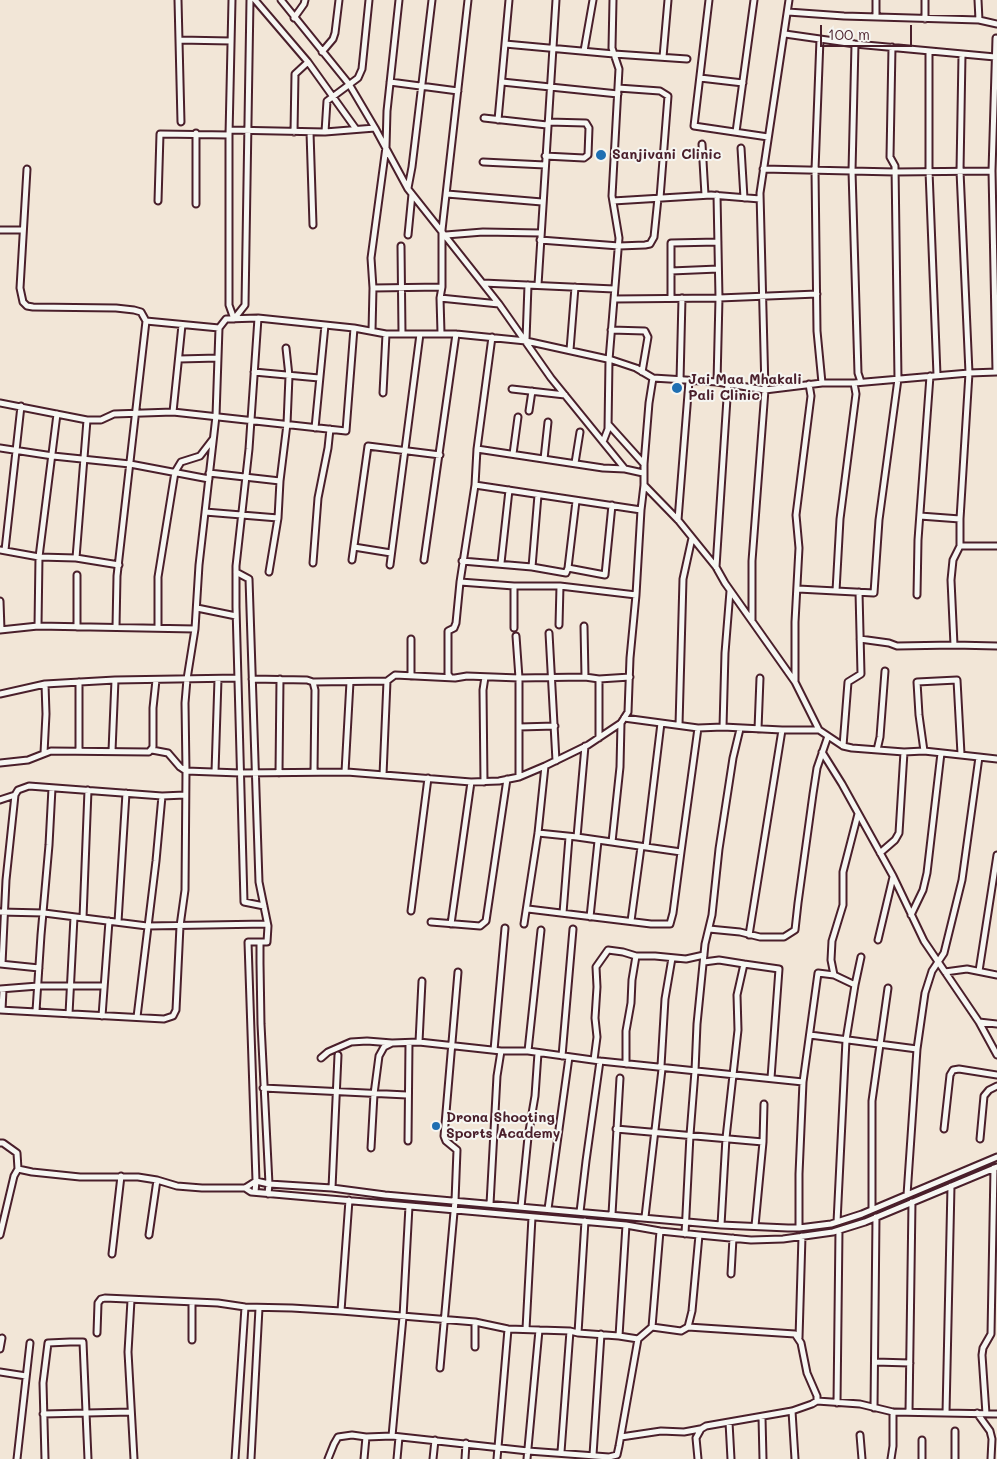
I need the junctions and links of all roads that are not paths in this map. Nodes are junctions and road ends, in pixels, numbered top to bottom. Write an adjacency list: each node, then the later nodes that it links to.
1 (178, 0): 31 (street)
2 (232, 0): 33 (street)
3 (250, 0): 64 (street)
4 (255, 0): 46 (street)
5 (281, 0): 25 (street)
6 (305, 0): 25 (street)
7 (339, 0): 40 (street)
8 (369, 0): 51 (street)
9 (399, 0): 48 (street)
10 (432, 0): 52 (street)
11 (468, 0): 55 (street)
12 (509, 0): 34 (street)
13 (556, 0): 37 (street)
14 (593, 0): 38 (street)
15 (614, 0): 41 (street)
16 (668, 0): 43 (street)
17 (709, 0): 47 (street)
18 (754, 0): 50 (street)
19 (790, 0): 23 (street)
20 (876, 0): 24 (street)
21 (925, 0): 26 (street)
22 (978, 0): 27 (street)
23 (788, 12): 24 (street); 29 (street)
24 (876, 16): 26 (street)
25 (294, 18): 40 (street)
26 (925, 19): 27 (street)
27 (979, 20): 28 (street)
28 (997, 24)
29 (785, 34): 32 (street); 71 (street)
30 (996, 38): 44 (street)
31 (179, 40): 33 (street); 60 (street)
32 (820, 40): 35 (street); 80 (street)
33 (231, 41): 65 (street)
34 (505, 44): 37 (street); 49 (street)
35 (855, 44): 36 (street); 81 (street)
36 (892, 47): 39 (street); 85 (street)
37 (552, 48): 38 (street); 53 (street)
38 (584, 51): 41 (street)
39 (929, 51): 42 (street); 82 (street)
40 (322, 52): 51 (street)
41 (614, 54): 43 (street); 54 (street)
42 (962, 55): 44 (street); 83 (street)
43 (663, 57): 45 (street)
44 (995, 58): 84 (street)
45 (687, 59)
46 (308, 62): 57 (street); 66 (street)
47 (700, 78): 50 (street); 69 (street)
48 (390, 82): 52 (street); 73 (street)
49 (502, 82): 53 (street); 59 (street)
50 (743, 83): 69 (street)
51 (349, 84): 57 (street); 62 (street)
52 (422, 86): 55 (street); 86 (street)
53 (550, 87): 56 (street); 61 (street)
54 (618, 88): 56 (street); 91 (street)
55 (458, 91): 88 (street)
56 (618, 94): 95 (street)
57 (332, 96): 63 (street); 68 (street)
58 (484, 118): 59 (street)
59 (498, 120): 61 (street)
60 (181, 122)
61 (548, 123): 75 (street); 75 (street)
62 (375, 128): 63 (street); 73 (street)
63 (356, 129): 68 (street)
64 (247, 131): 65 (street); 66 (street); 128 (street)
65 (229, 132): 70 (street); 128 (street)
66 (294, 132): 67 (street)
67 (310, 132): 68 (street); 98 (street)
68 (325, 132)
69 (736, 132): 71 (street)
70 (196, 133): 94 (street); 97 (street)
71 (768, 137): 78 (street)
72 (702, 144): 89 (street)
73 (386, 147): 86 (street); 116 (street)
74 (741, 148): 92 (street)
75 (545, 156): 77 (street)
76 (483, 162): 77 (street)
77 (545, 165): 96 (street)
78 (763, 169): 80 (street); 93 (street)
79 (27, 170): 100 (street)
80 (815, 170): 81 (street); 119 (street)
81 (852, 171): 85 (street); 162 (street)
82 (929, 171): 83 (street); 85 (street); 152 (street)
83 (960, 171): 84 (street); 151 (street)
84 (992, 171): 150 (street)
85 (895, 172): 157 (street)
86 (408, 189): 87 (street)
87 (412, 194): 101 (street); 103 (street)
88 (447, 194): 96 (street); 101 (street)
89 (705, 195): 90 (street); 91 (street)
90 (717, 195): 92 (street); 106 (street)
91 (659, 198): 95 (street); 108 (street)
92 (744, 198): 93 (street)
93 (760, 199): 120 (street)
94 (158, 201)
95 (613, 201): 108 (street)
96 (542, 202): 102 (street)
97 (196, 204)
98 (313, 225)
99 (0, 230): 100 (street)
100 (22, 230): 129 (street)
101 (442, 230): 104 (street); 114 (street)
102 (540, 233): 104 (street); 105 (street)
103 (408, 235)
104 (446, 236): 111 (street)
105 (540, 240): 108 (street); 113 (street)
106 (718, 242): 109 (street); 110 (street)
107 (402, 246): 117 (street)
108 (619, 246): 118 (street)
109 (718, 269): 110 (street); 124 (street)
110 (671, 271): 122 (street)
111 (483, 283): 112 (street); 126 (street)
112 (528, 285): 113 (street); 142 (street)
113 (538, 285): 115 (street)
114 (442, 287): 117 (street); 121 (street)
115 (575, 287): 118 (street); 144 (street)
116 (373, 288): 117 (street); 135 (street)
117 (402, 288): 136 (street)
118 (614, 289): 125 (street)
119 (817, 294): 120 (street); 161 (street)
120 (763, 296): 124 (street); 167 (street)
121 (440, 298): 126 (street); 137 (street)
122 (671, 298): 123 (street); 125 (street)
123 (682, 298): 124 (street); 158 (street)
124 (719, 298): 160 (street)
125 (614, 299): 134 (street)
126 (499, 304): 142 (street)
127 (258, 318): 128 (street); 131 (street); 148 (street)
128 (234, 319): 132 (street)
129 (146, 321): 130 (street); 176 (street)
130 (182, 325): 132 (street); 146 (street)
131 (325, 325): 133 (street); 155 (street)
132 (219, 328): 145 (street)
133 (354, 328): 135 (street); 185 (street)
134 (611, 330): 147 (street); 149 (street)
135 (372, 331): 138 (street)
136 (402, 333): 138 (street); 139 (street)
137 (441, 333): 139 (street); 140 (street)
138 (386, 334): 169 (street)
139 (420, 334): 192 (street)
140 (456, 334): 141 (street); 194 (street)
141 (492, 337): 142 (street); 190 (street)
142 (526, 341): 144 (street); 170 (street)
143 (286, 348): 153 (street)
144 (570, 350): 147 (street)
145 (218, 358): 146 (street); 177 (street)
146 (179, 359): 174 (street)
147 (609, 360): 149 (street); 183 (street)
148 (254, 372): 153 (street); 180 (street)
149 (642, 372): 156 (street)
150 (997, 372): 151 (street)
151 (969, 373): 152 (street); 218 (street)
152 (938, 375): 154 (street)
153 (289, 376): 155 (street); 182 (street)
154 (930, 376): 157 (street); 216 (street)
155 (319, 378): 184 (street)
156 (653, 378): 158 (street); 200 (street)
157 (898, 379): 162 (street); 247 (street)
158 (680, 381): 159 (street)
159 (689, 381): 160 (street); 219 (street)
160 (718, 382): 163 (street)
161 (822, 382): 164 (street); 165 (street)
162 (860, 382): 164 (street)
163 (728, 383): 167 (street); 236 (street)
164 (854, 383): 246 (street)
165 (809, 384): 167 (street); 244 (street)
166 (512, 389): 168 (street)
167 (765, 390): 253 (street)
168 (532, 391): 170 (street); 173 (street)
169 (383, 393)
170 (565, 394): 188 (street)
171 (0, 403): 172 (street)
172 (21, 406): 175 (street); 191 (street)
173 (529, 411)
174 (173, 412): 176 (street); 177 (street)
175 (57, 414): 179 (street); 195 (street)
176 (135, 414): 179 (street); 199 (street)
177 (216, 416): 180 (street); 187 (street)
178 (518, 417): 193 (street)
179 (87, 420): 196 (street)
180 (250, 420): 182 (street); 205 (street)
181 (548, 422): 197 (street)
182 (287, 424): 184 (street); 206 (street)
183 (608, 425): 188 (street); 200 (street)
184 (315, 428): 185 (street)
185 (330, 429): 231 (street)
186 (580, 432): 198 (street)
187 (213, 439): 202 (street); 204 (street)
188 (603, 442): 201 (street)
189 (0, 448): 191 (street)
190 (477, 449): 193 (street); 207 (street)
191 (15, 450): 195 (street); 224 (street)
192 (405, 450): 194 (street); 223 (street); 225 (street)
193 (513, 454): 197 (street)
194 (440, 455): 229 (street)
195 (53, 456): 196 (street); 226 (street)
196 (83, 459): 199 (street); 227 (street)
197 (544, 459): 198 (street)
198 (575, 463): 201 (street)
199 (130, 464): 202 (street); 233 (street)
200 (644, 464): 203 (street)
201 (625, 469): 203 (street)
202 (175, 472): 204 (street); 259 (street)
203 (643, 472): 208 (street)
204 (209, 476): 205 (street); 214 (street)
205 (246, 477): 206 (street); 215 (street)
206 (280, 481): 217 (street)
207 (475, 485): 209 (street); 230 (street)
208 (644, 486): 213 (street); 219 (street)
209 (509, 490): 210 (street); 232 (street)
210 (538, 494): 211 (street); 235 (street)
211 (576, 501): 212 (street); 237 (street)
212 (612, 505): 213 (street); 237 (street)
213 (641, 510): 249 (street)
214 (205, 512): 215 (street); 251 (street)
215 (241, 516): 217 (street); 238 (street)
216 (920, 516): 218 (street); 248 (street)
217 (278, 518): 239 (street)
218 (960, 518): 221 (street)
219 (678, 520): 220 (street)
220 (692, 538): 236 (street); 295 (street)
221 (960, 546): 222 (street); 267 (street)
222 (997, 546)
223 (354, 547): 225 (street); 228 (street)
224 (3, 550): 226 (street)
225 (391, 553): 234 (street)
226 (39, 557): 227 (street); 255 (street)
227 (76, 558): 233 (street)
228 (352, 560)
229 (424, 560)
230 (462, 561): 232 (street); 241 (street)
231 (313, 563)
232 (501, 564): 235 (street)
233 (119, 565): 258 (street)
234 (390, 565)
235 (532, 567): 237 (street)
236 (716, 567): 245 (street)
237 (568, 568)
238 (236, 572): 252 (street); 282 (street)
239 (269, 572)
240 (77, 575): 257 (street)
241 (460, 582): 242 (street); 275 (street)
242 (514, 586): 243 (street); 260 (street)
243 (560, 586): 249 (street); 254 (street)
244 (798, 589): 246 (street); 290 (street)
245 (730, 591): 253 (street); 298 (street)
246 (836, 591): 247 (street)
247 (859, 592): 266 (street)
248 (917, 595)
249 (636, 596): 271 (street)
250 (0, 602): 262 (street)
251 (197, 608): 252 (street); 261 (street)
252 (236, 616): 274 (street)
253 (752, 621): 290 (street)
254 (559, 625)
255 (38, 626): 257 (street); 262 (street)
256 (584, 626): 273 (street)
257 (77, 627): 258 (street)
258 (116, 627): 259 (street)
259 (158, 627): 261 (street)
260 (514, 628)
261 (195, 629): 280 (street)
262 (1, 630)
263 (549, 633): 277 (street)
264 (516, 636): 276 (street)
265 (411, 639): 270 (street)
266 (860, 639): 267 (street); 307 (street)
267 (954, 645): 268 (street)
268 (997, 646)
269 (884, 671): 309 (street)
270 (411, 676): 275 (street); 286 (street)
271 (630, 676): 278 (street); 293 (street)
272 (485, 677): 275 (street); 276 (street); 335 (street)
273 (585, 677): 277 (street); 278 (street)
274 (238, 678): 281 (street); 328 (street)
275 (450, 678)
276 (519, 678): 277 (street); 297 (street)
277 (552, 678): 296 (street)
278 (599, 678): 305 (street)
279 (760, 678): 301 (street)
280 (187, 679): 281 (street); 285 (street); 323 (street)
281 (218, 679): 324 (street)
282 (252, 679): 283 (street); 329 (street)
283 (280, 679): 288 (street); 325 (street)
284 (115, 680): 285 (street); 287 (street); 311 (street)
285 (156, 680): 308 (street)
286 (387, 681): 289 (street); 330 (street)
287 (79, 682): 291 (street); 310 (street)
288 (313, 682): 289 (street); 326 (street)
289 (350, 682): 327 (street)
290 (794, 682): 303 (street)
291 (45, 684): 292 (street); 315 (street)
292 (0, 694)
293 (622, 721): 294 (street); 305 (street); 348 (street)
294 (661, 723): 295 (street); 349 (street)
295 (679, 725): 299 (street)
296 (555, 726): 297 (street); 320 (street)
297 (519, 727): 331 (street)
298 (723, 727): 299 (street); 300 (street)
299 (698, 728): 350 (street)
300 (740, 728): 301 (street); 376 (street)
301 (758, 729): 302 (street)
302 (782, 730): 303 (street); 378 (street)
303 (819, 730): 304 (street)
304 (828, 736): 307 (street); 313 (street)
305 (599, 738): 306 (street)
306 (585, 746): 320 (street); 346 (street)
307 (844, 746): 309 (street)
308 (152, 750): 311 (street); 323 (street)
309 (877, 750): 314 (street)
310 (79, 751): 311 (street); 315 (street)
311 (112, 751)
312 (924, 751): 314 (street); 316 (street); 317 (street)
313 (822, 752): 343 (street); 378 (street)
314 (904, 752): 351 (street)
315 (44, 753): 321 (street)
316 (941, 753): 317 (street); 361 (street)
317 (961, 754): 318 (street)
318 (979, 757): 319 (street); 388 (street)
319 (997, 759)
320 (556, 761): 322 (street)
321 (0, 762)
322 (545, 766): 331 (street); 344 (street)
323 (186, 771): 324 (street); 340 (street)
324 (215, 772): 328 (street)
325 (279, 772): 326 (street); 329 (street)
326 (314, 772): 327 (street)
327 (345, 772): 330 (street)
328 (240, 773): 329 (street); 355 (street)
329 (255, 773): 355 (street)
330 (383, 775): 332 (street)
331 (519, 776): 333 (street)
332 (428, 778): 334 (street); 358 (street)
333 (507, 779): 335 (street); 370 (street)
334 (471, 782): 335 (street); 370 (street)
335 (484, 782)
336 (52, 788): 337 (street); 339 (street); 359 (street)
337 (88, 790): 338 (street); 364 (street)
338 (126, 793): 341 (street); 367 (street)
339 (15, 795): 342 (street); 354 (street)
340 (185, 795): 341 (street); 373 (street)
341 (162, 796): 372 (street)
342 (0, 800)
343 (858, 814): 351 (street); 393 (street)
344 (538, 833): 345 (street); 356 (street)
345 (569, 837): 346 (street); 360 (street)
346 (577, 837): 347 (street)
347 (598, 841): 348 (street); 363 (street)
348 (612, 842): 349 (street)
349 (644, 847): 350 (street); 366 (street)
350 (681, 852): 366 (street)
351 (880, 853): 353 (street)
352 (997, 855): 390 (street)
353 (893, 876): 361 (street); 379 (street)
354 (3, 880): 357 (street)
355 (264, 906): 369 (street)
356 (528, 909): 360 (street); 371 (street)
357 (2, 911): 359 (street); 386 (street)
358 (412, 911)
359 (44, 913): 362 (street); 389 (street)
360 (563, 913): 363 (street)
361 (911, 915): 388 (street)
362 (74, 917): 364 (street); 399 (street)
363 (590, 917): 366 (street)
364 (83, 918): 365 (street)
365 (110, 921): 367 (street); 398 (street)
366 (630, 921)
367 (118, 922): 372 (street)
368 (431, 922): 370 (street)
369 (267, 924): 373 (street); 380 (street)
370 (451, 924)
371 (524, 924)
372 (147, 926): 373 (street); 406 (street)
373 (180, 926): 406 (street)
374 (505, 928): 417 (street)
375 (573, 928): 423 (street)
376 (709, 929): 378 (street); 382 (street)
377 (541, 930): 419 (street)
378 (749, 935)
379 (878, 940)
380 (260, 942): 437 (street); 457 (street)
381 (636, 956): 384 (street); 426 (street); 428 (street)
382 (704, 956): 384 (street); 385 (street)
383 (861, 957): 396 (street)
384 (672, 958): 429 (street)
385 (704, 962): 387 (street); 430 (street)
386 (1, 964): 389 (street)
387 (744, 964): 431 (street); 434 (street)
388 (939, 964): 392 (street); 416 (street)
389 (39, 968): 397 (street)
390 (979, 971): 392 (street); 394 (street)
391 (458, 972): 415 (street)
392 (945, 972): 407 (street)
393 (834, 975): 396 (street); 409 (street)
394 (997, 975)
395 (422, 981): 411 (street)
396 (855, 985): 410 (street)
397 (38, 986): 399 (street); 401 (street); 403 (street)
398 (104, 986): 399 (street); 405 (street)
399 (70, 987): 404 (street)
400 (888, 988): 414 (street)
401 (2, 989): 402 (street)
402 (1, 1010): 403 (street)
403 (36, 1011): 404 (street)
404 (69, 1014): 405 (street)
405 (102, 1016): 406 (street)
406 (137, 1017)
407 (979, 1022): 408 (street); 421 (street)
408 (997, 1024)
409 (810, 1035): 410 (street); 435 (street)
410 (846, 1040): 414 (street); 481 (street)
411 (419, 1042): 413 (street); 415 (street)
412 (392, 1043): 413 (street); 424 (street); 439 (street)
413 (409, 1043): 440 (street)
414 (880, 1044): 416 (street); 473 (street)
415 (452, 1046): 417 (street); 466 (street)
416 (917, 1049): 464 (street)
417 (494, 1050): 418 (street)
418 (501, 1051): 419 (street); 468 (street)
419 (528, 1052): 420 (street)
420 (538, 1053): 423 (street); 470 (street)
421 (997, 1055)
422 (338, 1056): 438 (street)
423 (562, 1056): 425 (street)
424 (321, 1058)
425 (569, 1058): 426 (street); 471 (street)
426 (594, 1060): 427 (street)
427 (600, 1061): 428 (street); 474 (street)
428 (626, 1064): 429 (street)
429 (661, 1068): 430 (street); 444 (street)
430 (695, 1071): 431 (street); 445 (street)
431 (734, 1074): 434 (street); 446 (street)
432 (997, 1075): 443 (street)
433 (620, 1078): 442 (street)
434 (771, 1078): 435 (street)
435 (803, 1082): 485 (street)
436 (997, 1086): 447 (street)
437 (264, 1088): 438 (street); 458 (street)
438 (336, 1092): 439 (street); 461 (street)
439 (374, 1094): 440 (street); 451 (street)
440 (407, 1094): 448 (street)
441 (764, 1104): 449 (street)
442 (616, 1129): 444 (street); 475 (street)
443 (944, 1129)
444 (654, 1133): 445 (street); 477 (street)
445 (690, 1135): 446 (street); 480 (street)
446 (726, 1138): 449 (street); 483 (street)
447 (980, 1139)
448 (408, 1141)
449 (762, 1142): 484 (street)
450 (0, 1143): 454 (street)
451 (371, 1148)
452 (997, 1157): 464 (street)
453 (995, 1168): 459 (street); 516 (street)
454 (18, 1169): 455 (street); 490 (street)
455 (121, 1176): 456 (street); 494 (street)
456 (157, 1180): 460 (street); 488 (street)
457 (256, 1181): 458 (street); 460 (street); 462 (street)
458 (269, 1184): 461 (street); 463 (street)
459 (951, 1186): 467 (street); 536 (street)
460 (245, 1188): 462 (street)
461 (332, 1188): 466 (street)
462 (255, 1192): 463 (street)
463 (268, 1194): 465 (street)
464 (907, 1195): 473 (street)
465 (349, 1200): 469 (street); 500 (street)
466 (456, 1201): 468 (street); 472 (street)
467 (912, 1202): 478 (street); 524 (street)
468 (490, 1204): 470 (street)
469 (410, 1206): 472 (street); 501 (street)
470 (521, 1207): 471 (street)
471 (548, 1209): 474 (street)
472 (455, 1210): 476 (street); 502 (street)
473 (872, 1210): 481 (street)
474 (580, 1212): 475 (street)
475 (612, 1214): 477 (street)
476 (532, 1217): 479 (street); 507 (street)
477 (645, 1217): 480 (street)
478 (876, 1217): 486 (street); 523 (street)
479 (585, 1221): 482 (street); 511 (street)
480 (686, 1222): 483 (street); 489 (street)
481 (836, 1222): 485 (street)
482 (626, 1224): 487 (street); 513 (street)
483 (721, 1224): 484 (street)
484 (755, 1226): 485 (street)
485 (799, 1228)
486 (839, 1230): 492 (street); 529 (street)
487 (660, 1231): 489 (street); 504 (street)
488 (149, 1234)
489 (685, 1234): 491 (street)
490 (0, 1235)
491 (700, 1235): 493 (street); 505 (street)
492 (802, 1236): 493 (street); 515 (street)
493 (733, 1238): 495 (street)
494 (112, 1254)
495 (731, 1274)
496 (131, 1300): 497 (street); 510 (street); 532 (street)
497 (192, 1302): 498 (street); 518 (street)
498 (245, 1307): 499 (street); 561 (street)
499 (259, 1308): 500 (street); 562 (street)
500 (341, 1311): 501 (street)
501 (403, 1318): 502 (street); 545 (street)
502 (446, 1320): 503 (street); 525 (street)
503 (475, 1322): 506 (street); 521 (street)
504 (652, 1326): 505 (street); 519 (street)
505 (688, 1327): 515 (street)
506 (508, 1328): 507 (street); 553 (street)
507 (526, 1329): 508 (street)
508 (539, 1330): 509 (street); 554 (street)
509 (570, 1331): 511 (street); 555 (street)
510 (97, 1333)
511 (578, 1333): 512 (street)
512 (601, 1334): 513 (street); 556 (street)
513 (619, 1336): 519 (street)
514 (2, 1338): 522 (street)
515 (799, 1338): 528 (street)
516 (990, 1338): 517 (street); 539 (street)
517 (997, 1339)
518 (192, 1340)
519 (638, 1340): 549 (street)
520 (30, 1343): 527 (street)
521 (475, 1347)
522 (0, 1349)
523 (875, 1362): 524 (street); 530 (street)
524 (910, 1363): 534 (street)
525 (440, 1368)
526 (0, 1372): 527 (street)
527 (26, 1376): 557 (street)
528 (817, 1401): 529 (street); 531 (street)
529 (837, 1403): 530 (street)
530 (874, 1408): 533 (street)
531 (792, 1411): 541 (street); 573 (street)
532 (131, 1412): 535 (street); 560 (street)
533 (893, 1412): 534 (street); 575 (street)
534 (909, 1412): 536 (street)
535 (86, 1413): 538 (street); 538 (street); 559 (street)
536 (946, 1413): 537 (street)
537 (977, 1413): 539 (street); 578 (street)
538 (43, 1414): 558 (street)
539 (986, 1414): 540 (street)
540 (997, 1414)
541 (762, 1417): 542 (street); 572 (street)
542 (729, 1422): 543 (street); 571 (street)
543 (701, 1429): 549 (street); 570 (street)
544 (955, 1431): 577 (street)
545 (392, 1436): 547 (street); 548 (street)
546 (860, 1436): 574 (street)
547 (366, 1437): 563 (street); 564 (street)
548 (399, 1437): 550 (street); 565 (street)
549 (621, 1437): 556 (street)
550 (435, 1440): 552 (street); 566 (street)
551 (922, 1440): 576 (street)
552 (466, 1443): 553 (street); 567 (street)
553 (498, 1447): 554 (street); 568 (street)
554 (528, 1451): 555 (street); 569 (street)
555 (561, 1452): 556 (street)
556 (593, 1455)
557 (17, 1459)
558 (45, 1459)
559 (88, 1459)
560 (134, 1459)
561 (235, 1459)
562 (251, 1459)
563 (328, 1459)
564 (364, 1459)
565 (398, 1459)
566 (433, 1459)
567 (465, 1459)
568 (497, 1459)
569 (528, 1459)
570 (698, 1459)
571 (731, 1459)
572 (762, 1459)
573 (795, 1459)
574 (862, 1459)
575 (891, 1459)
576 (922, 1459)
577 (955, 1459)
578 (991, 1459)

